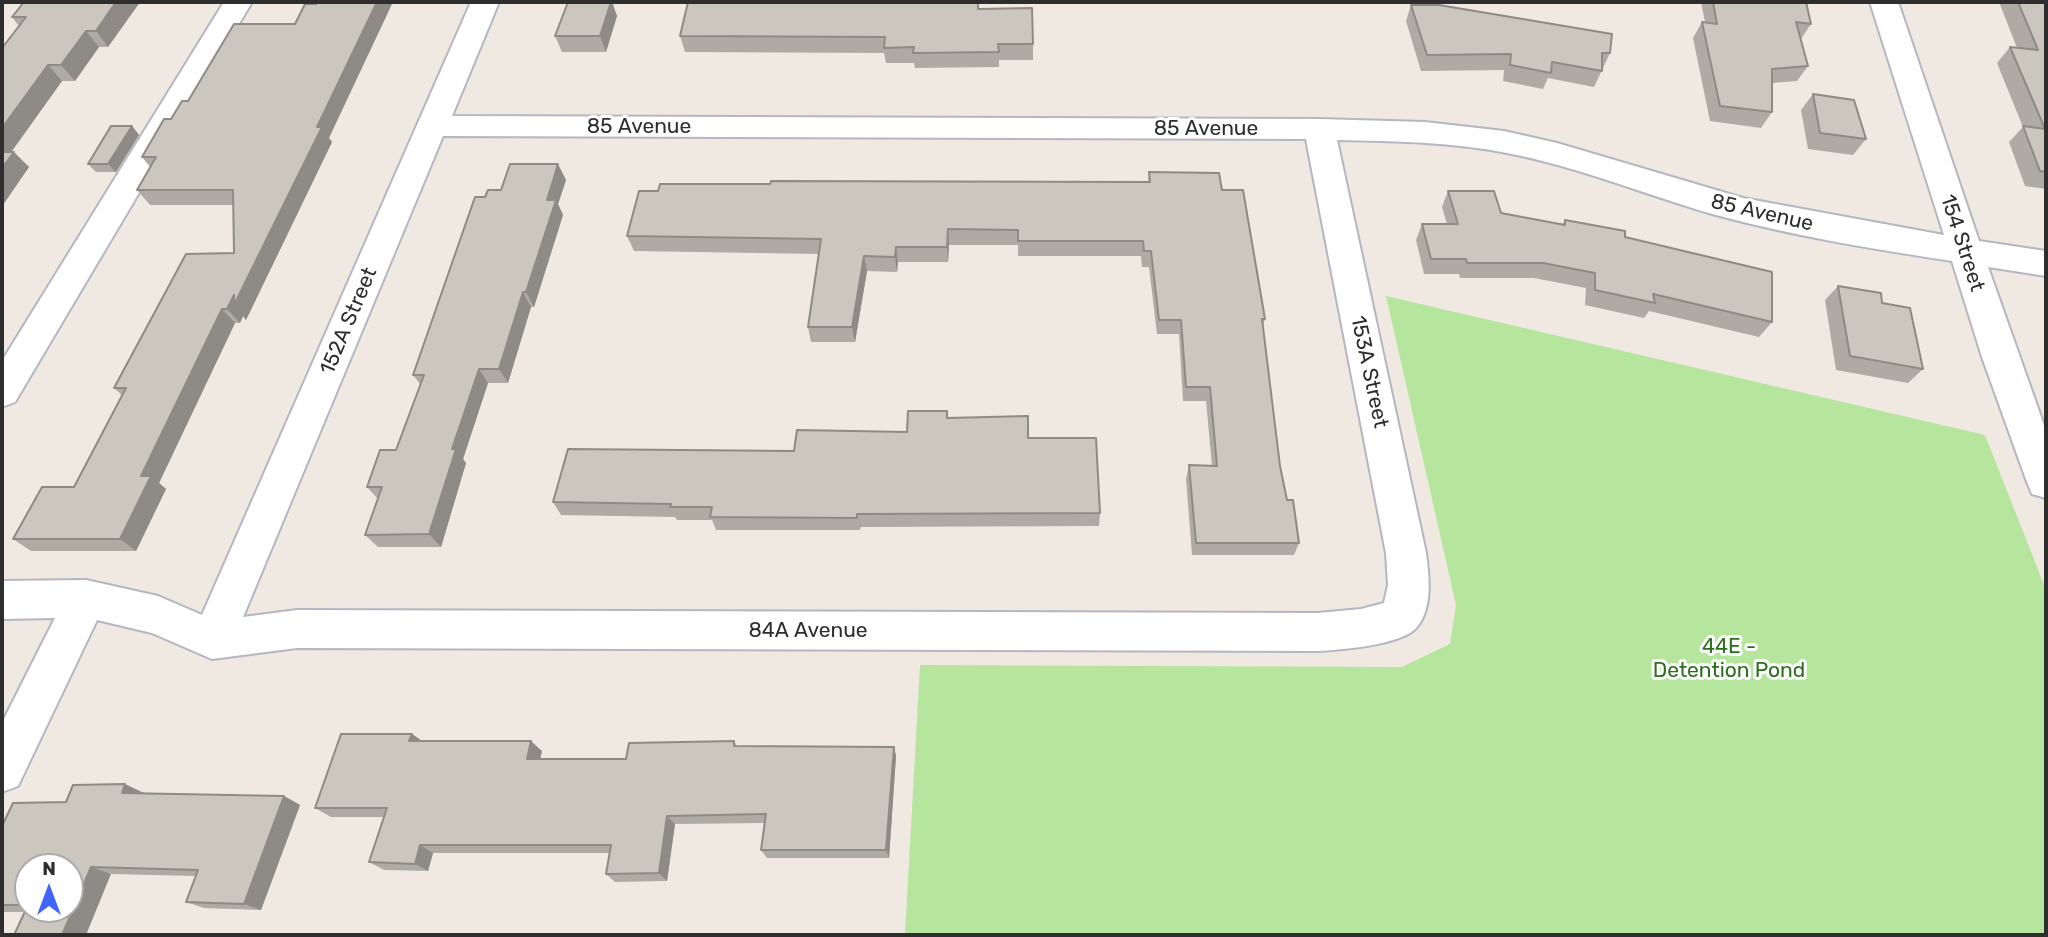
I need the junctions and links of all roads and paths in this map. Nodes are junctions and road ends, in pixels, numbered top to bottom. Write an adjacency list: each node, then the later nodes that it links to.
1 (238, 2): 8 (street)
2 (485, 2): 4 (street, 152A Street)
3 (1884, 2): 6 (street, 154 Street)
4 (432, 126): 5 (street, 85 Avenue); 13 (street, 152A Street)
5 (1319, 129): 6 (street, 85 Avenue); 12 (street, 153A Street)
6 (1965, 251): 7 (street); 9 (street, 154 Street)
7 (2046, 263)
8 (2, 392)
9 (2046, 481)
10 (86, 599): 11 (street); 13 (street); 14 (street)
11 (2, 600)
12 (1402, 615): 13 (street, 84A Avenue)
13 (212, 640)
14 (2, 771)

